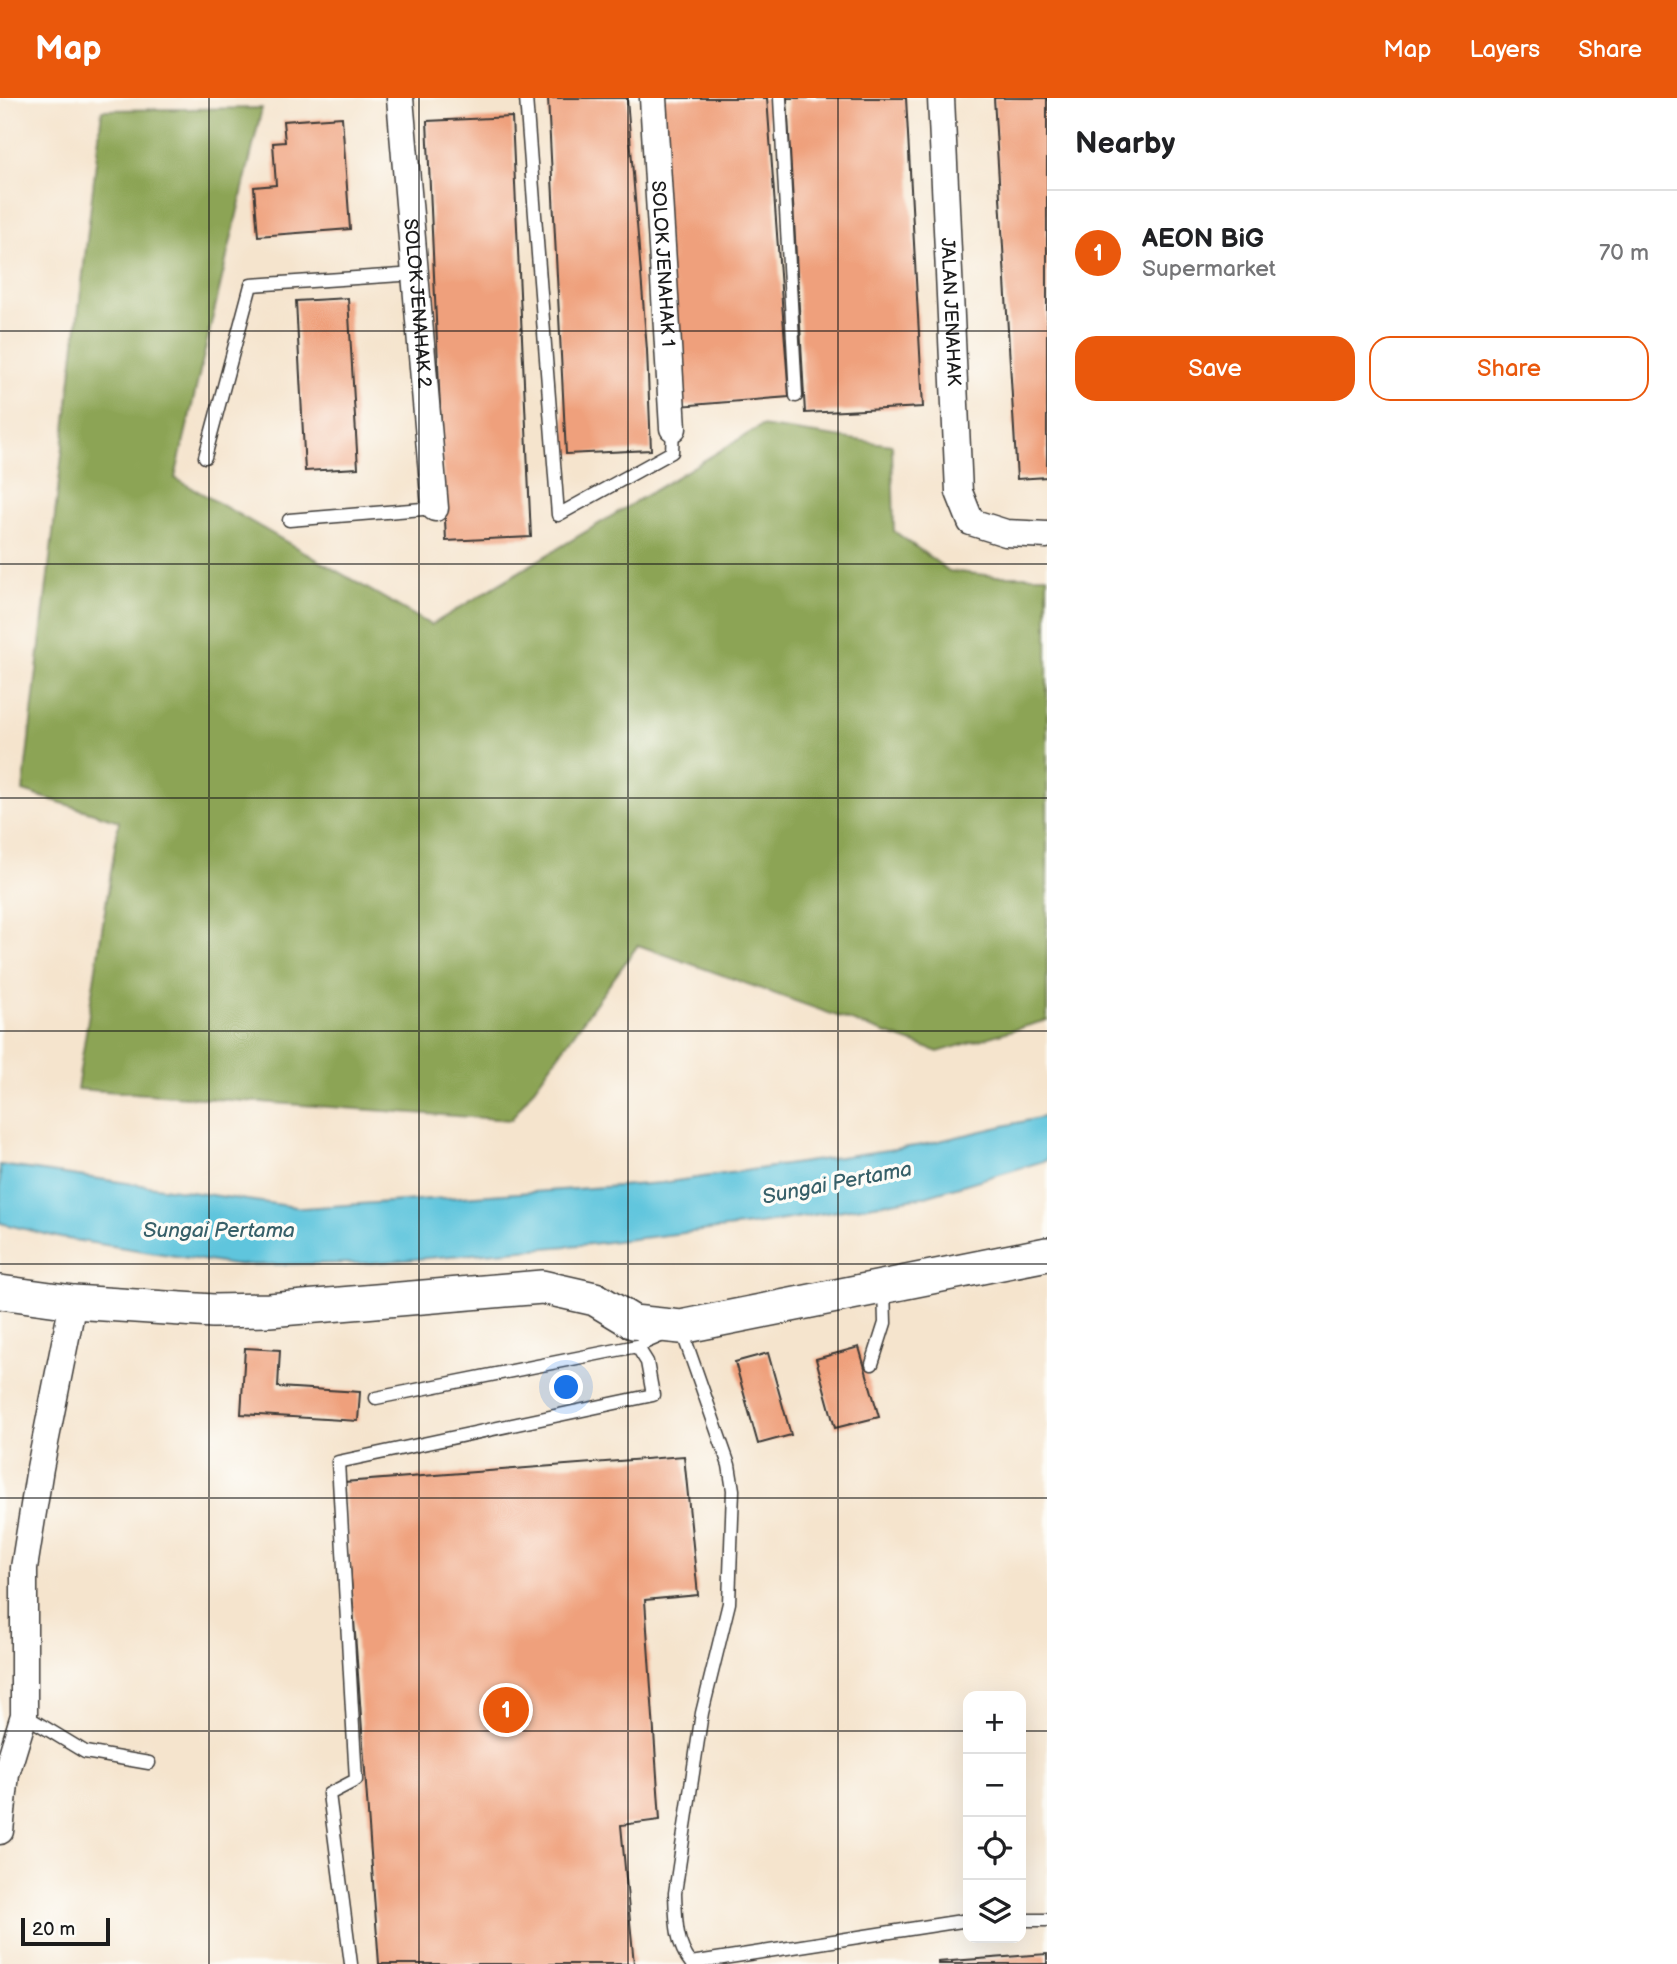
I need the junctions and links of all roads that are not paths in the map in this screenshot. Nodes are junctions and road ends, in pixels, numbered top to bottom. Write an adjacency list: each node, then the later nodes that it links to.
1 (400, 98): 6 (street, SOLOK JENAHAK 2)
2 (526, 98): 8 (lane)
3 (653, 98): 8 (street, SOLOK JENAHAK 1)
4 (780, 98): 7 (lane)
5 (941, 98): 12 (street, JALAN JENAHAK)
6 (416, 274): 9 (lane); 10 (street, SOLOK JENAHAK 2)
7 (796, 396)
8 (673, 428)
9 (205, 457)
10 (435, 508): 11 (lane)
11 (289, 520)
12 (1047, 535)
13 (1047, 1254): 14 (street)
14 (884, 1286): 17 (street); 19 (lane)
15 (0, 1292): 16 (street)
16 (74, 1301): 17 (street); 21 (street)
17 (681, 1327): 18 (lane); 26 (lane)
18 (637, 1346): 20 (lane); 27 (lane)
19 (872, 1364)
20 (376, 1398)
21 (24, 1716): 22 (lane); 23 (street)
22 (149, 1763)
23 (0, 1831)
24 (1026, 1920): 25 (lane)
25 (1047, 1920)
26 (963, 1921)
27 (351, 1964)

